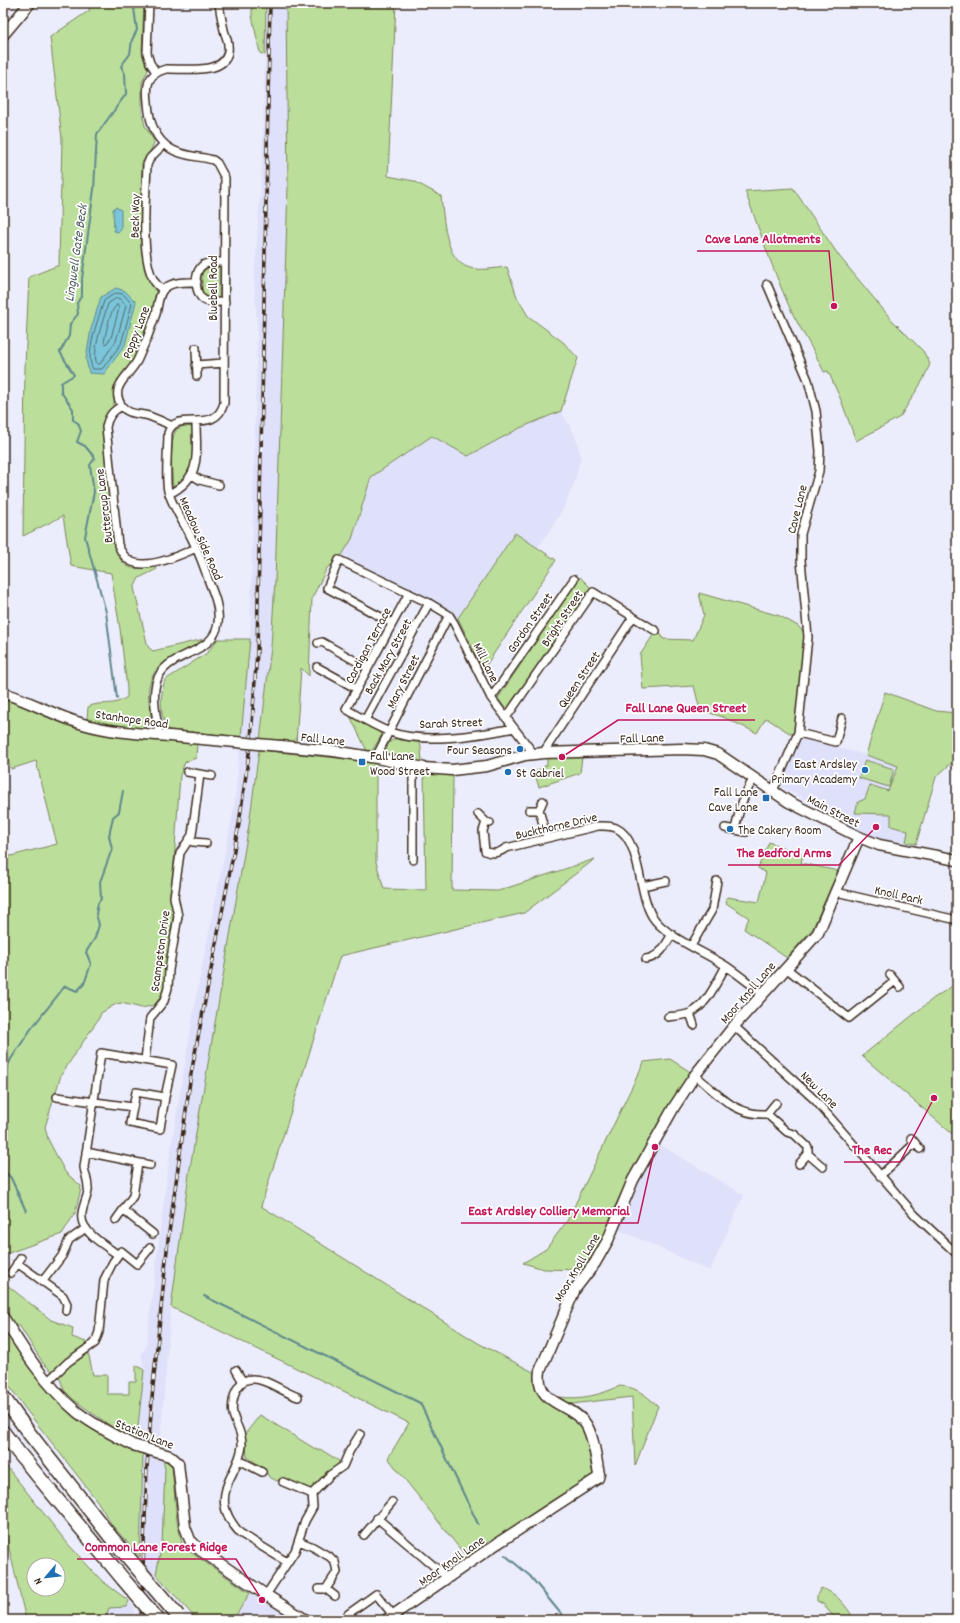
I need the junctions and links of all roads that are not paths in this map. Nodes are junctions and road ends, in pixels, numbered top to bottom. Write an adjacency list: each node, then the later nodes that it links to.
1 (30, 3): 4 (street)
2 (149, 3): 5 (street)
3 (219, 3): 5 (street)
4 (3, 35)
5 (156, 72): 6 (street)
6 (164, 144): 7 (street, Bluebell Road); 10 (street, Beck Way)
7 (224, 262): 8 (street); 11 (street, Bluebell Road)
8 (197, 282): 10 (street); 11 (street)
9 (767, 284): 42 (street, Cave Lane)
10 (163, 290): 16 (street, Poppy Lane)
11 (225, 302): 14 (street, Bluebell Road)
12 (196, 348): 13 (street)
13 (196, 364): 14 (street); 15 (street)
14 (224, 364): 17 (street, Bluebell Road)
15 (197, 376)
16 (122, 406): 18 (street); 22 (street, Buttercup Lane)
17 (200, 421): 18 (street); 19 (street)
18 (172, 426): 21 (street, Meadow Side Road)
19 (192, 474): 20 (street); 21 (street)
20 (219, 485)
21 (169, 494): 22 (street, Meadow Side Road)
22 (196, 548): 43 (street, Meadow Side Road)
23 (574, 579): 35 (street, Gordon Street)
24 (409, 593): 25 (street, Mill Lane); 28 (street, Cardigan Terrace); 28 (street, Mill Lane)
25 (429, 603): 26 (street, Mill Lane); 39 (street, Back Mary Street)
26 (448, 615): 35 (street, Mill Lane); 41 (street, Mary Street)
27 (633, 617): 29 (street, Bright Street); 37 (street, Bright Street); 45 (street, Queen Street)
28 (392, 623): 32 (street, Cardigan Terrace)
29 (656, 631)
30 (318, 643): 32 (street)
31 (317, 667): 33 (street)
32 (368, 668): 33 (street, Cardigan Terrace)
33 (357, 689): 36 (street, Cardigan Terrace)
34 (3, 693): 43 (street, Stanhope Road)
35 (491, 698): 37 (street, Mill Lane)
36 (346, 709): 39 (street, Sarah Street)
37 (506, 718): 40 (street, Mill Lane)
38 (842, 718): 42 (street)
39 (365, 720): 41 (street, Sarah Street)
40 (514, 728): 41 (street, Sarah Street); 45 (street, Mill Lane)
41 (390, 732): 46 (street, Mary Street)
42 (798, 733): 52 (street, Cave Lane)
43 (158, 735): 44 (street, Stanhope Road)
44 (191, 738): 46 (street, Fall Lane, bridge)
45 (539, 754): 47 (street, Fall Lane); 51 (street, Fall Lane)
46 (377, 758): 47 (street, Fall Lane)
47 (413, 766): 64 (street)
48 (187, 772): 49 (street)
49 (200, 774): 50 (street); 62 (street, Scampston Drive)
50 (212, 776)
51 (754, 778): 52 (street, Fall Lane); 58 (street)
52 (773, 791): 60 (street, Main Street)
53 (544, 801): 55 (street)
54 (529, 810): 55 (street)
55 (539, 810): 61 (street)
56 (478, 814): 61 (street, Buckthorne Drive)
57 (725, 828): 58 (street)
58 (735, 830): 59 (street)
59 (746, 832)
60 (859, 837): 65 (street, Main Street); 69 (street, Moor Knoll Lane)
61 (547, 838): 68 (street, Buckthorne Drive)
62 (190, 840): 63 (street); 82 (street, Scampston Drive)
63 (206, 842)
64 (413, 860)
65 (957, 860)
66 (666, 881): 68 (street)
67 (717, 881): 72 (street)
68 (642, 886): 71 (street, Buckthorne Drive)
69 (836, 892): 70 (street, Knoll Park); 75 (street, Moor Knoll Lane)
70 (957, 920)
71 (672, 934): 72 (street, Buckthorne Drive); 73 (street)
72 (691, 946): 74 (street, Buckthorne Drive)
73 (646, 959)
74 (726, 966): 77 (street, Buckthorne Drive); 78 (street)
75 (786, 968): 76 (street); 77 (street, Moor Knoll Lane)
76 (895, 981)
77 (762, 994): 81 (street, Moor Knoll Lane)
78 (690, 1013): 79 (street); 80 (street)
79 (668, 1017)
80 (694, 1025)
81 (734, 1026): 83 (street, Moor Knoll Lane); 97 (street, New Lane)
82 (145, 1060): 85 (street); 86 (street)
83 (695, 1075): 89 (street); 125 (street, Moor Knoll Lane)
84 (57, 1097): 86 (street)
85 (165, 1097): 88 (street); 88 (street)
86 (94, 1102): 88 (street); 91 (street)
87 (776, 1103): 89 (street)
88 (133, 1107)
89 (767, 1114): 92 (street)
90 (915, 1143): 97 (street)
91 (86, 1152): 93 (street); 100 (street)
92 (808, 1154): 95 (street); 96 (street)
93 (138, 1163): 94 (street); 98 (street)
94 (150, 1164)
95 (799, 1164)
96 (823, 1167)
97 (880, 1176): 104 (street, New Lane)
98 (124, 1210): 99 (street); 101 (street)
99 (116, 1220)
100 (86, 1228): 103 (street); 106 (street)
101 (153, 1234)
102 (150, 1248): 103 (street)
103 (120, 1253): 110 (street)
104 (957, 1254)
105 (10, 1273): 106 (street)
106 (42, 1282): 107 (street)
107 (67, 1311)
108 (3, 1317): 110 (street, Station Lane)
109 (236, 1370): 111 (street)
110 (47, 1382): 126 (street, Station Lane, bridge)
111 (243, 1382): 113 (street); 116 (street)
112 (3, 1397): 129 (highway, bridge)
113 (298, 1397)
114 (3, 1432): 131 (highway, bridge)
115 (360, 1434): 119 (street)
116 (238, 1460): 117 (street); 124 (street)
117 (262, 1472)
118 (283, 1482): 119 (street)
119 (312, 1494): 123 (street)
120 (392, 1502): 121 (street)
121 (377, 1518): 122 (street); 125 (street)
122 (364, 1535)
123 (299, 1541): 124 (street); 127 (street)
124 (287, 1562): 126 (street)
125 (448, 1578): 130 (street, Moor Knoll Lane)
126 (266, 1595): 132 (street)
127 (335, 1596)
128 (348, 1614): 130 (street)
129 (179, 1618)
130 (390, 1618)
131 (158, 1620)
132 (306, 1620)

